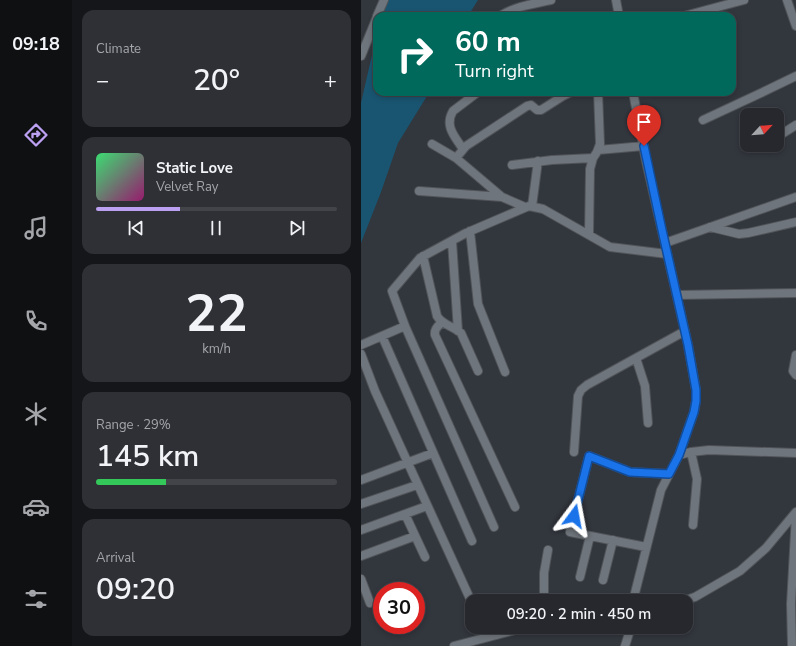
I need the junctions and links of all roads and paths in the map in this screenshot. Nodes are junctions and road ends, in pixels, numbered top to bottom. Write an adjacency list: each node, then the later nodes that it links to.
1 (384, 0): 6 (street)
2 (551, 0): 7 (street)
3 (616, 0): 8 (street)
4 (744, 0): 9 (street)
5 (787, 0): 10 (street)
6 (379, 12)
7 (508, 12)
8 (617, 12)
9 (699, 12)
10 (796, 26)
11 (373, 27): 12 (street)
12 (361, 56)
13 (796, 76): 18 (street)
14 (473, 96): 23 (street)
15 (563, 96): 23 (street)
16 (598, 96): 24 (street)
17 (634, 96): 22 (street)
18 (703, 120)
19 (796, 125): 20 (street)
20 (784, 132)
21 (432, 144): 25 (street)
22 (644, 146): 24 (street); 38 (street)
23 (463, 149): 25 (street)
24 (598, 150): 26 (street)
25 (456, 158): 31 (street)
26 (593, 158): 27 (street); 36 (street)
27 (538, 161): 28 (street); 32 (street)
28 (512, 165)
29 (419, 191): 31 (street)
30 (796, 196): 34 (street)
31 (502, 197): 32 (street)
32 (529, 207): 35 (street); 36 (street)
33 (796, 222): 34 (street)
34 (710, 227): 38 (street)
35 (470, 231): 37 (street); 53 (street)
36 (589, 235): 39 (street)
37 (452, 241): 40 (street); 45 (street)
38 (665, 243): 39 (street)
39 (667, 254): 41 (street)
40 (423, 256): 43 (street); 44 (street)
41 (676, 292): 42 (street); 46 (street)
42 (796, 293)
43 (442, 322): 45 (street); 67 (street)
44 (405, 326): 47 (street); 71 (street)
45 (458, 331): 52 (street)
46 (685, 331): 51 (street); 60 (street)
47 (382, 336): 48 (street); 59 (street)
48 (361, 345)
49 (361, 354): 61 (street)
50 (796, 355): 54 (street)
51 (636, 358): 55 (street); 56 (street)
52 (478, 371)
53 (505, 372)
54 (796, 374)
55 (648, 423)
56 (574, 452)
57 (691, 452): 58 (street); 60 (street); 70 (street)
58 (796, 452)
59 (433, 453): 61 (street); 76 (street)
60 (679, 455): 62 (street)
61 (407, 463): 63 (street); 64 (street)
62 (669, 474): 74 (street); 77 (street)
63 (361, 480)
64 (417, 485): 65 (street); 66 (street)
65 (361, 504)
66 (427, 506): 69 (street); 84 (street)
67 (515, 507)
68 (796, 513): 87 (street); 94 (street)
69 (405, 514): 72 (street); 73 (street)
70 (693, 525)
71 (494, 526)
72 (361, 530)
73 (415, 536): 79 (street); 80 (street)
74 (589, 536): 75 (street); 81 (street)
75 (613, 540): 77 (street); 83 (street)
76 (472, 541)
77 (646, 547): 86 (street)
78 (548, 550): 85 (street)
79 (361, 556)
80 (425, 557)
81 (581, 577)
82 (361, 579): 88 (street)
83 (603, 580)
84 (468, 594)
85 (544, 594)
86 (635, 594)
87 (693, 598)
88 (370, 604)
89 (497, 634): 91 (street)
90 (629, 634): 93 (street)
91 (488, 636): 92 (street)
92 (454, 646)
93 (625, 646)
94 (792, 646)

